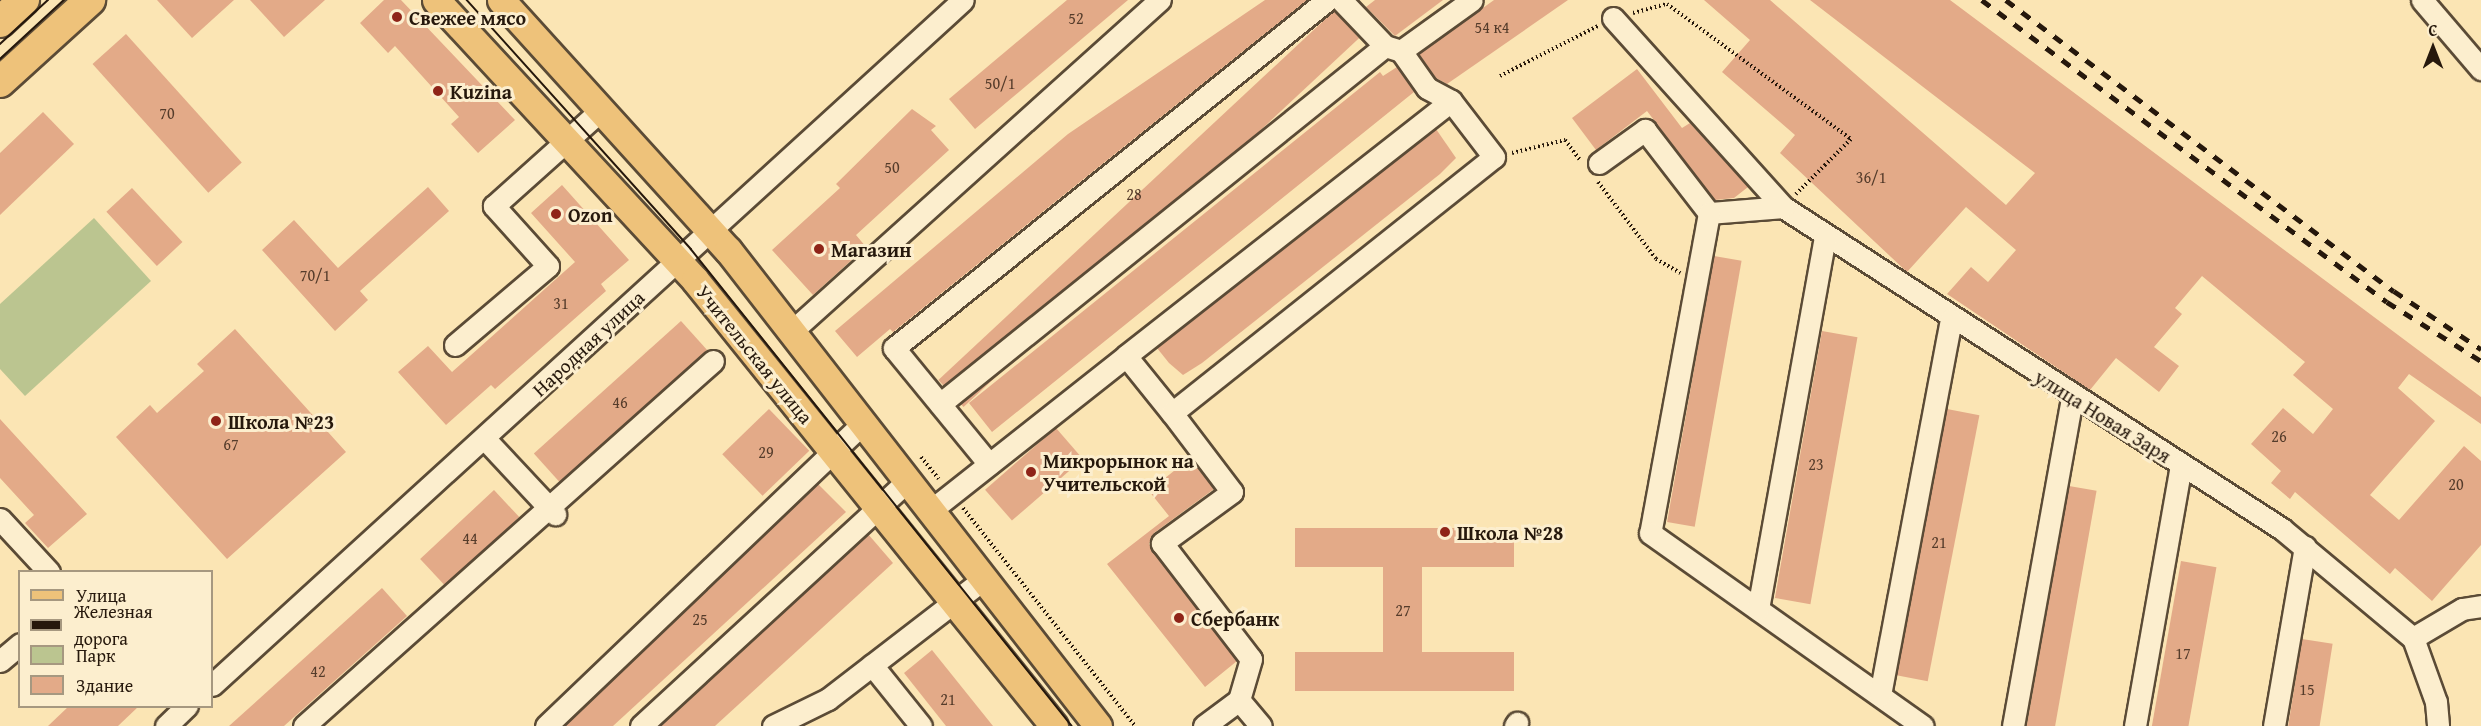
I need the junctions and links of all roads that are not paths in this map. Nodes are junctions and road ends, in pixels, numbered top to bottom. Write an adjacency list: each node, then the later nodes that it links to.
1 (24, 0): 12 (highway)
2 (90, 0): 15 (highway)
3 (436, 0): 18 (main road, Учительская улица)
4 (501, 0): 17 (main road, Учительская улица)
5 (963, 0): 22 (street, Народная улица)
6 (1160, 0): 26 (street)
7 (1328, 0): 31 (street)
8 (1472, 0): 13 (street)
9 (2422, 0): 14 (street)
10 (1352, 4): 13 (street)
11 (1612, 18): 20 (street, улица Новая Заря)
12 (0, 22)
13 (1393, 49): 16 (street); 31 (street)
14 (2481, 69)
15 (0, 82)
16 (1450, 101): 28 (street); 32 (street)
17 (601, 110): 18 (street); 22 (main road, Учительская улица)
18 (567, 141): 24 (main road, Учительская улица); 27 (street)
19 (1593, 169): 21 (street)
20 (1783, 207): 21 (street); 23 (street, улица Новая Заря)
21 (1709, 213): 48 (street)
22 (711, 230): 24 (street, Народная улица); 26 (main road, Учительская улица)
23 (1826, 236): 25 (street, улица Новая Заря); 48 (street)
24 (678, 261): 34 (street, Народная улица); 35 (main road, Учительская улица)
25 (1951, 320): 30 (street, улица Новая Заря); 54 (street)
26 (792, 331): 33 (main road, Учительская улица)
27 (455, 345)
28 (1126, 356): 32 (street); 36 (street)
29 (713, 361): 40 (street)
30 (2072, 398): 37 (street, улица Новая Заря); 68 (street)
31 (940, 404): 36 (street)
32 (1172, 413): 55 (street)
33 (862, 424): 35 (street); 38 (main road, Учительская улица)
34 (485, 439): 40 (street); 53 (street, Народная улица)
35 (833, 450): 39 (main road, Учительская улица); 59 (street)
36 (989, 464): 41 (street)
37 (2181, 466): 43 (street, улица Новая Заря); 69 (street)
38 (906, 482): 39 (street); 41 (main road, Учительская улица)
39 (879, 506): 46 (main road, Учительская улица); 60 (street)
40 (551, 511): 58 (street)
41 (930, 511): 45 (main road, Учительская улица)
42 (0, 519): 44 (street)
43 (2306, 547): 49 (street, улица Новая Заря); 70 (street)
44 (47, 570)
45 (984, 579): 46 (street); 64 (main road, Учительская улица)
46 (955, 601): 52 (street); 63 (main road, Учительская улица)
47 (2481, 606): 49 (street)
48 (1758, 609): 54 (street)
49 (2414, 638): 71 (street)
50 (18, 646): 51 (street)
51 (0, 661)
52 (872, 665): 61 (street); 62 (street)
53 (213, 684)
54 (1880, 695): 67 (street)
55 (1239, 700): 65 (street); 66 (street)
56 (185, 708): 57 (street)
57 (166, 726)
58 (303, 726)
59 (546, 726)
60 (641, 726)
61 (773, 726)
62 (921, 726)
63 (1054, 726)
64 (1098, 726)
65 (1204, 726)
66 (1260, 726)
67 (1923, 726)
68 (2013, 726)
69 (2135, 726)
70 (2274, 726)
71 (2438, 726)

